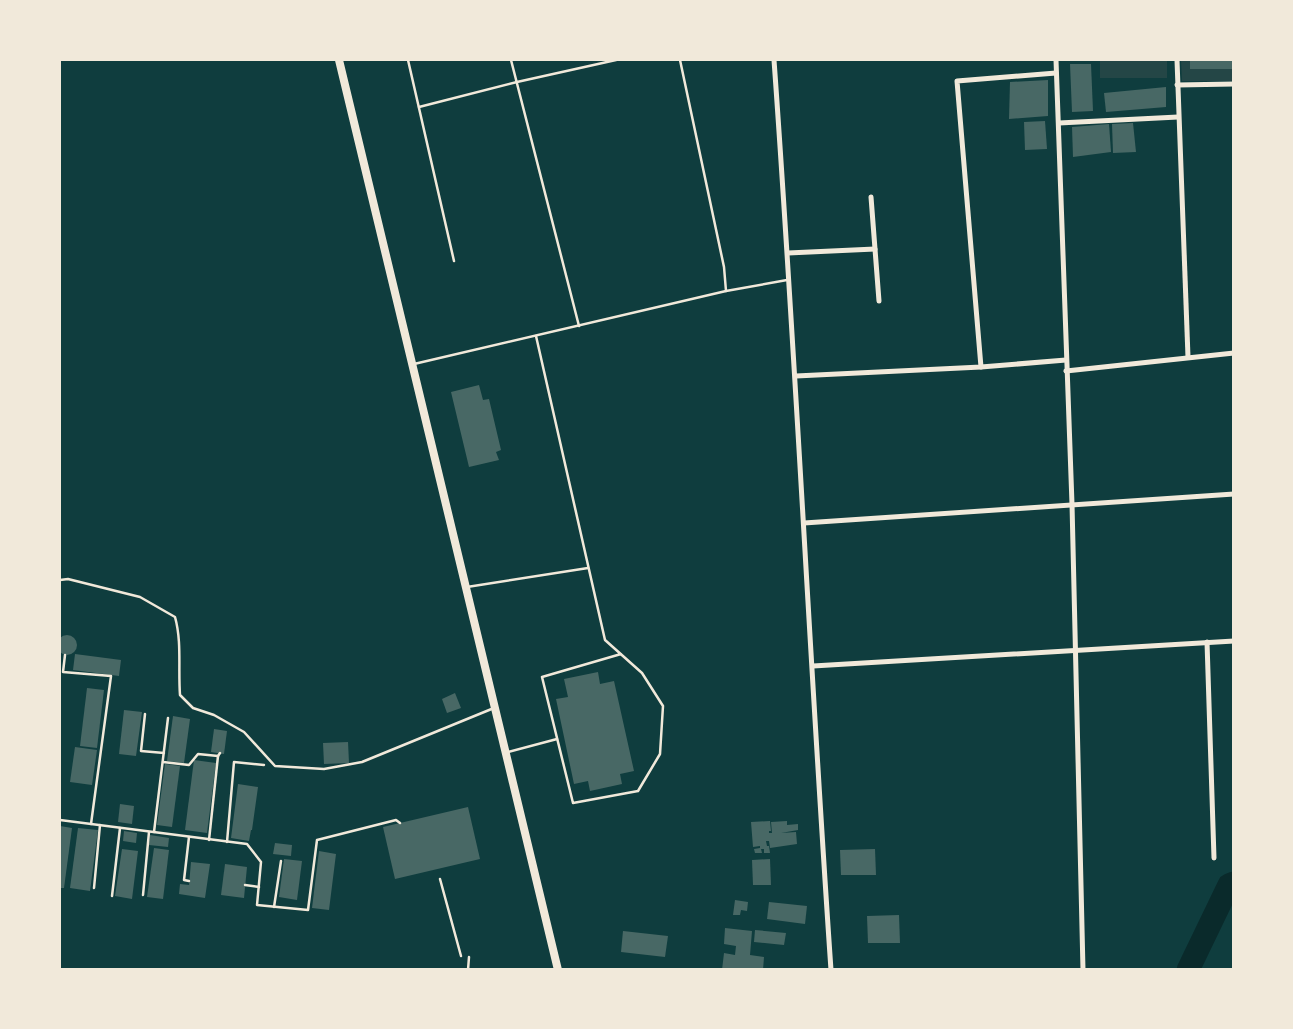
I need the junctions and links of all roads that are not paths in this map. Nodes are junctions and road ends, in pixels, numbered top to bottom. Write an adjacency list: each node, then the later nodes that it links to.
1 (339, 60): 28 (main road)
2 (408, 60): 13 (lane)
3 (511, 60): 10 (lane)
4 (617, 60): 10 (lane)
5 (680, 60): 21 (lane)
6 (774, 60): 18 (street)
7 (1056, 60): 9 (street)
8 (1177, 60): 12 (street)
9 (1056, 73): 15 (street); 29 (street)
10 (517, 82): 13 (lane); 23 (lane)
11 (1234, 84): 12 (street)
12 (1177, 85): 14 (street)
13 (419, 107): 19 (lane)
14 (1178, 117): 15 (street); 26 (street)
15 (1059, 123): 27 (street)
16 (871, 197): 17 (street)
17 (875, 249): 18 (street); 22 (street)
18 (788, 253): 20 (street)
19 (454, 261)
20 (790, 279): 21 (lane); 31 (street)
21 (726, 291): 23 (lane)
22 (879, 301)
23 (579, 326): 24 (lane)
24 (536, 336): 28 (lane); 35 (lane)
25 (1234, 353): 26 (street)
26 (1188, 357): 30 (street)
27 (1066, 360): 29 (street); 30 (street)
28 (412, 365): 37 (main road)
29 (981, 367): 31 (street)
30 (1066, 371): 33 (street)
31 (796, 376): 34 (street)
32 (1234, 494): 33 (street)
33 (1072, 504): 34 (street); 40 (street)
34 (804, 523): 42 (street)
35 (588, 568): 37 (lane); 41 (lane)
36 (60, 580): 43 (lane)
37 (465, 588): 43 (main road)
38 (1234, 641): 39 (street)
39 (1207, 642): 40 (street); 46 (street)
40 (1075, 650): 42 (street); 51 (street)
41 (621, 654): 44 (lane); 44 (lane)
42 (813, 666): 50 (street)
43 (494, 708): 45 (main road)
44 (557, 739): 45 (lane)
45 (505, 753): 49 (main road)
46 (1214, 859)
47 (469, 957): 48 (lane)
48 (468, 970)
49 (558, 970)
50 (831, 970)
51 (1083, 970)

